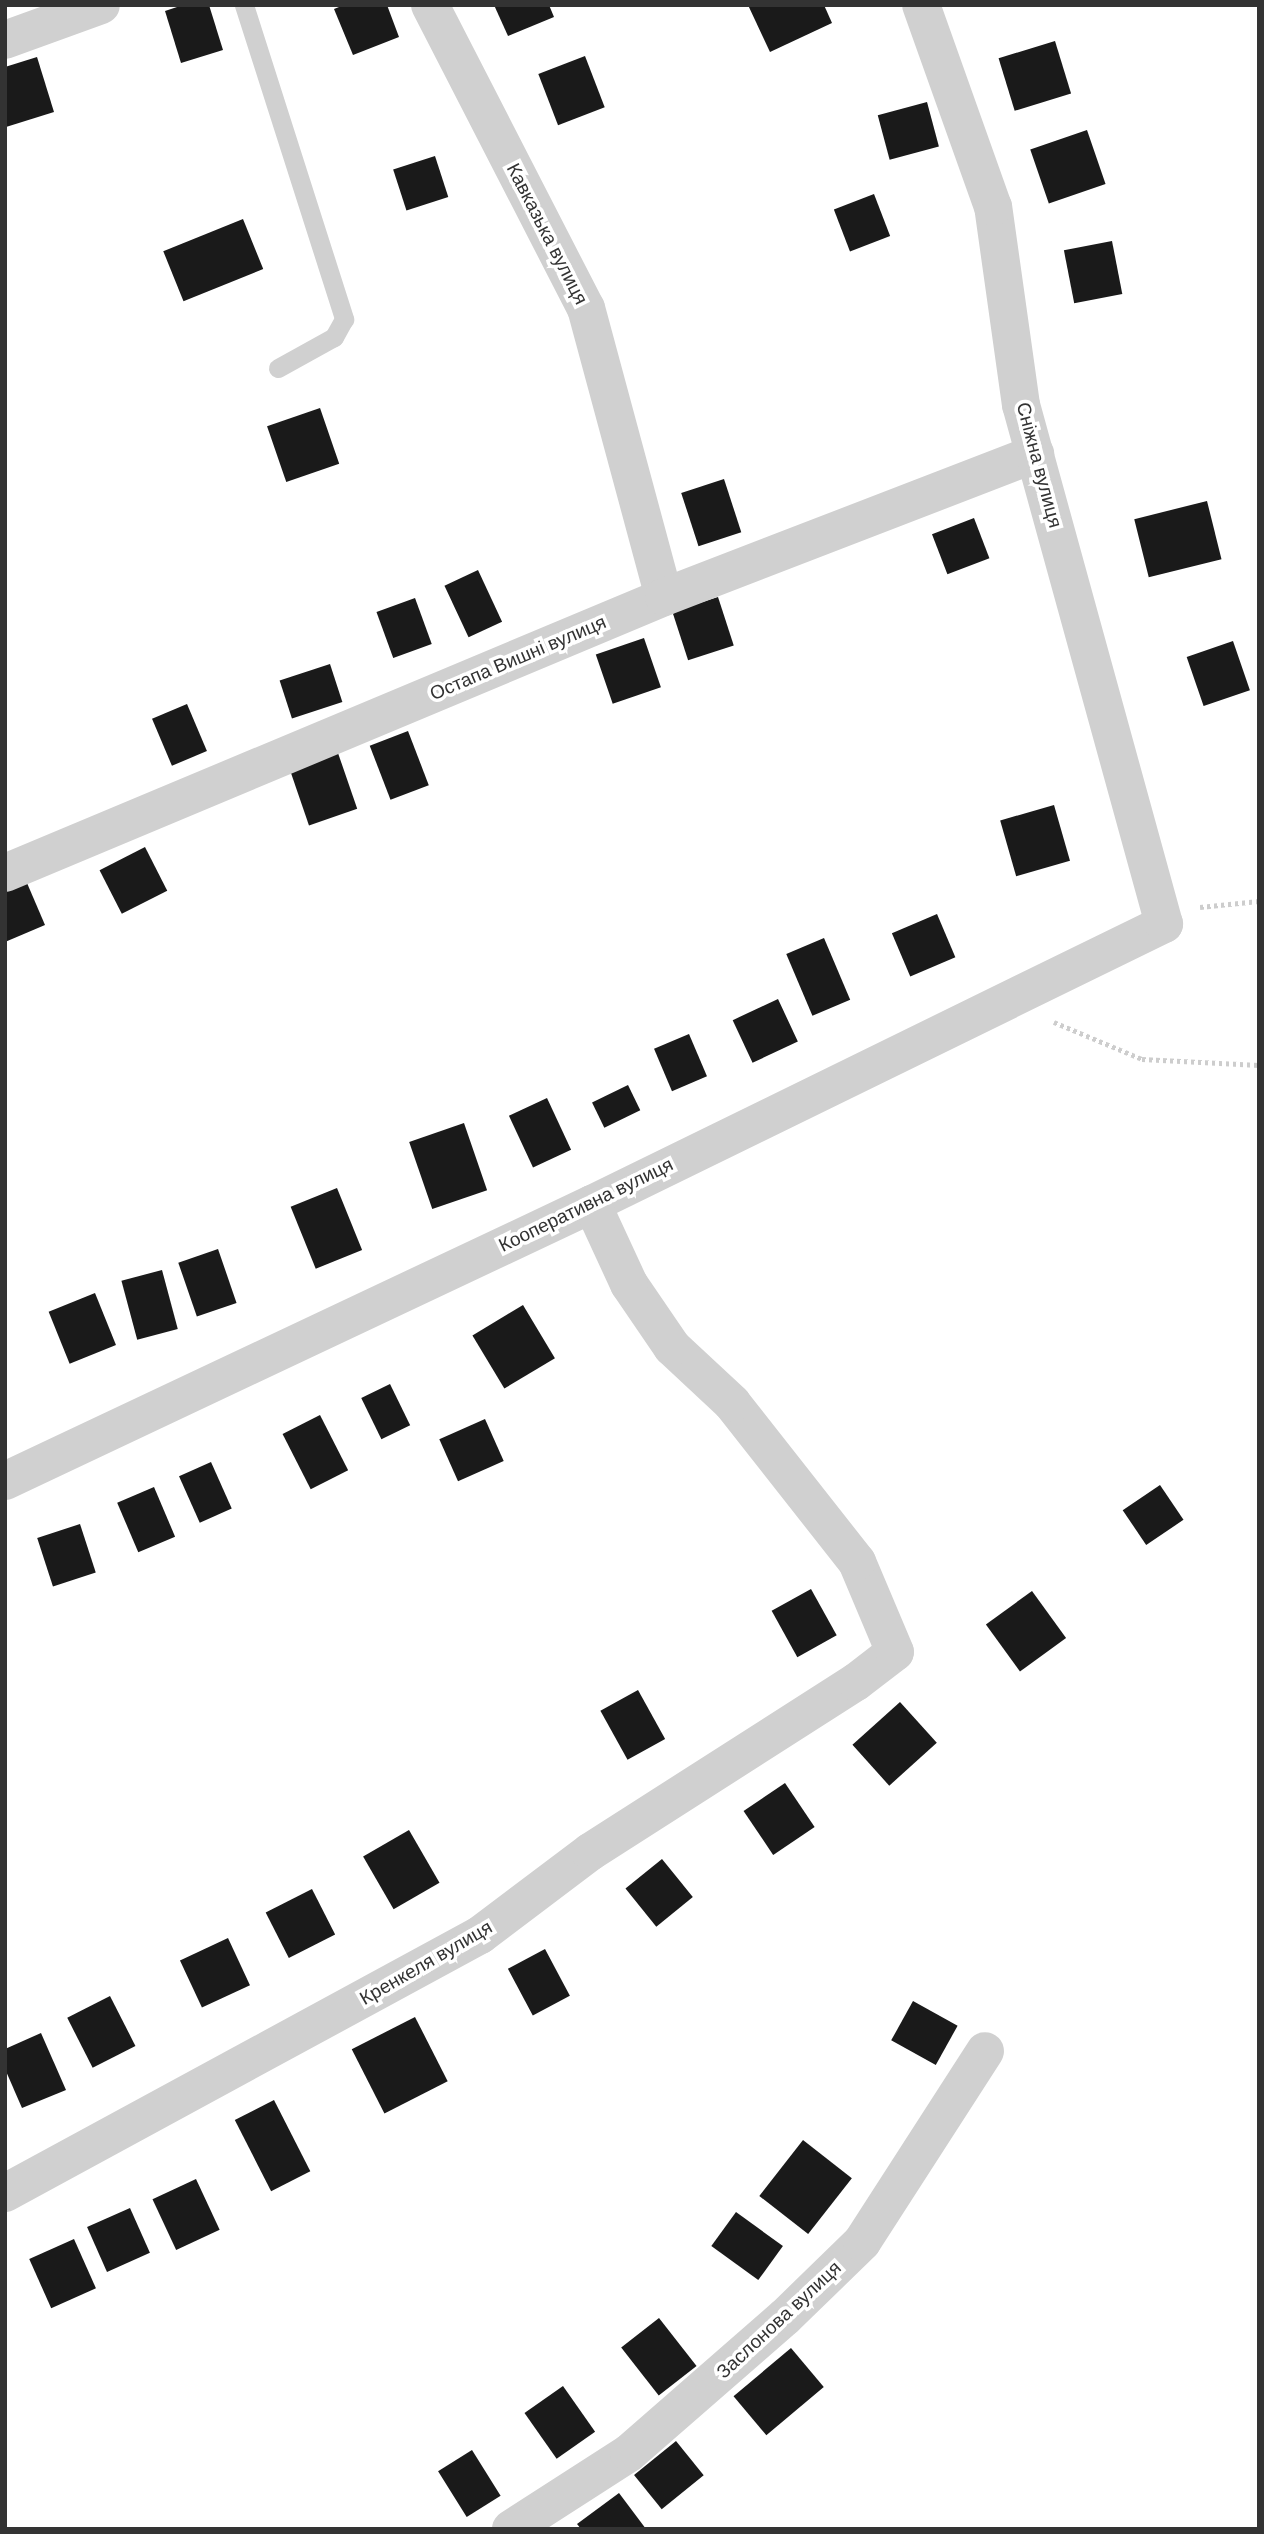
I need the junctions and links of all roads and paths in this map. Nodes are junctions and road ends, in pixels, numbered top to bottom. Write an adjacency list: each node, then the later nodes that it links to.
1 (101, 5): 5 (street)
2 (244, 5): 6 (lane)
3 (430, 5): 8 (street, Кавказька вулиця)
4 (920, 5): 7 (street, Сніжна вулиця)
5 (5, 40)
6 (278, 368)
7 (1035, 454): 8 (street, Остапа Вишні вулиця); 11 (street, Сніжна вулиця)
8 (664, 597): 9 (street, Остапа Вишні вулиця)
9 (5, 873)
10 (1259, 901): 11 (path)
11 (1164, 917): 12 (street, Кооперативна вулиця)
12 (1001, 1001): 13 (path); 14 (street, Кооперативна вулиця)
13 (1259, 1065)
14 (592, 1204): 15 (street, Кооперативна вулиця); 17 (street, Кренкеля вулиця)
15 (5, 1481)
16 (985, 2051): 18 (street, Заслонова вулиця)
17 (5, 2193)
18 (511, 2529)

